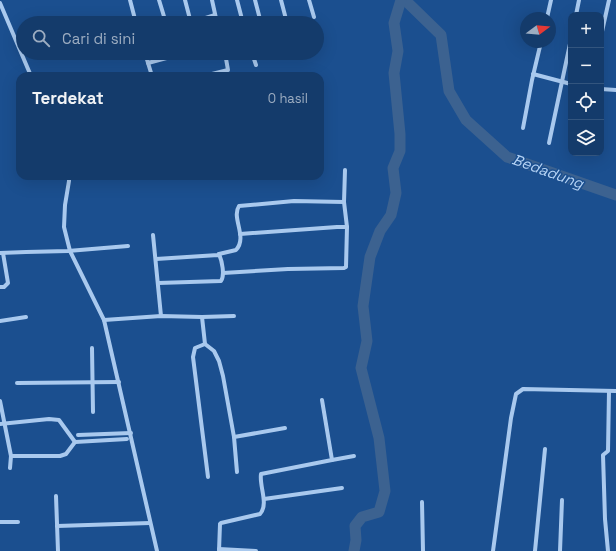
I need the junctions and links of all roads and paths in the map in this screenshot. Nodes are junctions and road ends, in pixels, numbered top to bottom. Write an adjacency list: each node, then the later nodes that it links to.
1 (130, 0): 16 (street)
2 (159, 0): 17 (street)
3 (185, 0): 18 (street)
4 (212, 0): 15 (street)
5 (237, 0): 20 (street)
6 (255, 0): 21 (street)
7 (281, 0): 22 (street)
8 (309, 0): 23 (street)
9 (551, 0): 13 (street)
10 (579, 0): 14 (street)
11 (609, 0): 24 (street)
12 (0, 3): 25 (street)
13 (548, 12)
14 (577, 12)
15 (215, 15): 19 (street)
16 (134, 16)
17 (164, 16)
18 (188, 16)
19 (212, 16)
20 (241, 16)
21 (259, 16)
22 (286, 16)
23 (314, 16)
24 (604, 22)
25 (16, 41)
26 (540, 48): 38 (street)
27 (569, 48): 39 (street)
28 (24, 60): 35 (street)
29 (147, 60): 33 (street)
30 (159, 60): 33 (street)
31 (226, 60): 37 (street)
32 (254, 60): 34 (street)
33 (148, 63): 36 (street)
34 (256, 65)
35 (29, 72)
36 (151, 72)
37 (220, 72)
38 (533, 74): 39 (street); 43 (street)
39 (562, 82): 40 (street); 44 (street)
40 (568, 83)
41 (604, 89): 42 (street)
42 (616, 90)
43 (523, 128)
44 (549, 142)
45 (345, 170): 47 (street)
46 (70, 180): 52 (street)
47 (344, 202): 48 (street); 49 (street)
48 (347, 227): 49 (street); 56 (street)
49 (240, 234): 54 (street)
50 (153, 235): 55 (street)
51 (128, 246): 52 (street)
52 (70, 251): 53 (street); 63 (street)
53 (1, 253): 58 (street)
54 (219, 254): 55 (street); 56 (street)
55 (156, 259): 57 (street)
56 (223, 273): 57 (street)
57 (158, 283): 59 (street)
58 (0, 287)
59 (161, 316): 62 (street); 63 (street)
60 (234, 316): 62 (street)
61 (26, 317): 64 (street)
62 (202, 317): 65 (street)
63 (104, 320): 68 (street)
64 (0, 321)
65 (205, 344): 79 (street); 88 (street)
66 (92, 348): 67 (street)
67 (92, 382): 68 (street); 69 (street); 74 (street)
68 (119, 382): 77 (street)
69 (17, 383)
70 (609, 391): 71 (street); 103 (street); 106 (street)
71 (616, 391)
72 (322, 400): 85 (street)
73 (0, 401): 75 (street)
74 (93, 412)
75 (2, 424): 81 (street); 83 (street)
76 (285, 428): 79 (street)
77 (131, 433): 78 (street); 96 (street)
78 (78, 435)
79 (234, 437): 87 (street)
80 (127, 439): 81 (street)
81 (75, 442): 83 (street)
82 (545, 450): 104 (street)
83 (11, 456): 86 (street)
84 (354, 456): 85 (street)
85 (332, 460): 91 (street)
86 (10, 468)
87 (237, 472)
88 (208, 477)
89 (342, 488): 91 (street)
90 (56, 496): 97 (street)
91 (264, 499): 98 (street)
92 (562, 500): 105 (street)
93 (422, 502): 102 (street)
94 (0, 522): 95 (street)
95 (18, 522)
96 (150, 523): 97 (street); 100 (street)
97 (57, 526): 99 (street)
98 (219, 550): 101 (street)
99 (58, 551)
100 (157, 551)
101 (256, 551)
102 (423, 551)
103 (493, 551)
104 (535, 551)
105 (560, 551)
106 (608, 551)

